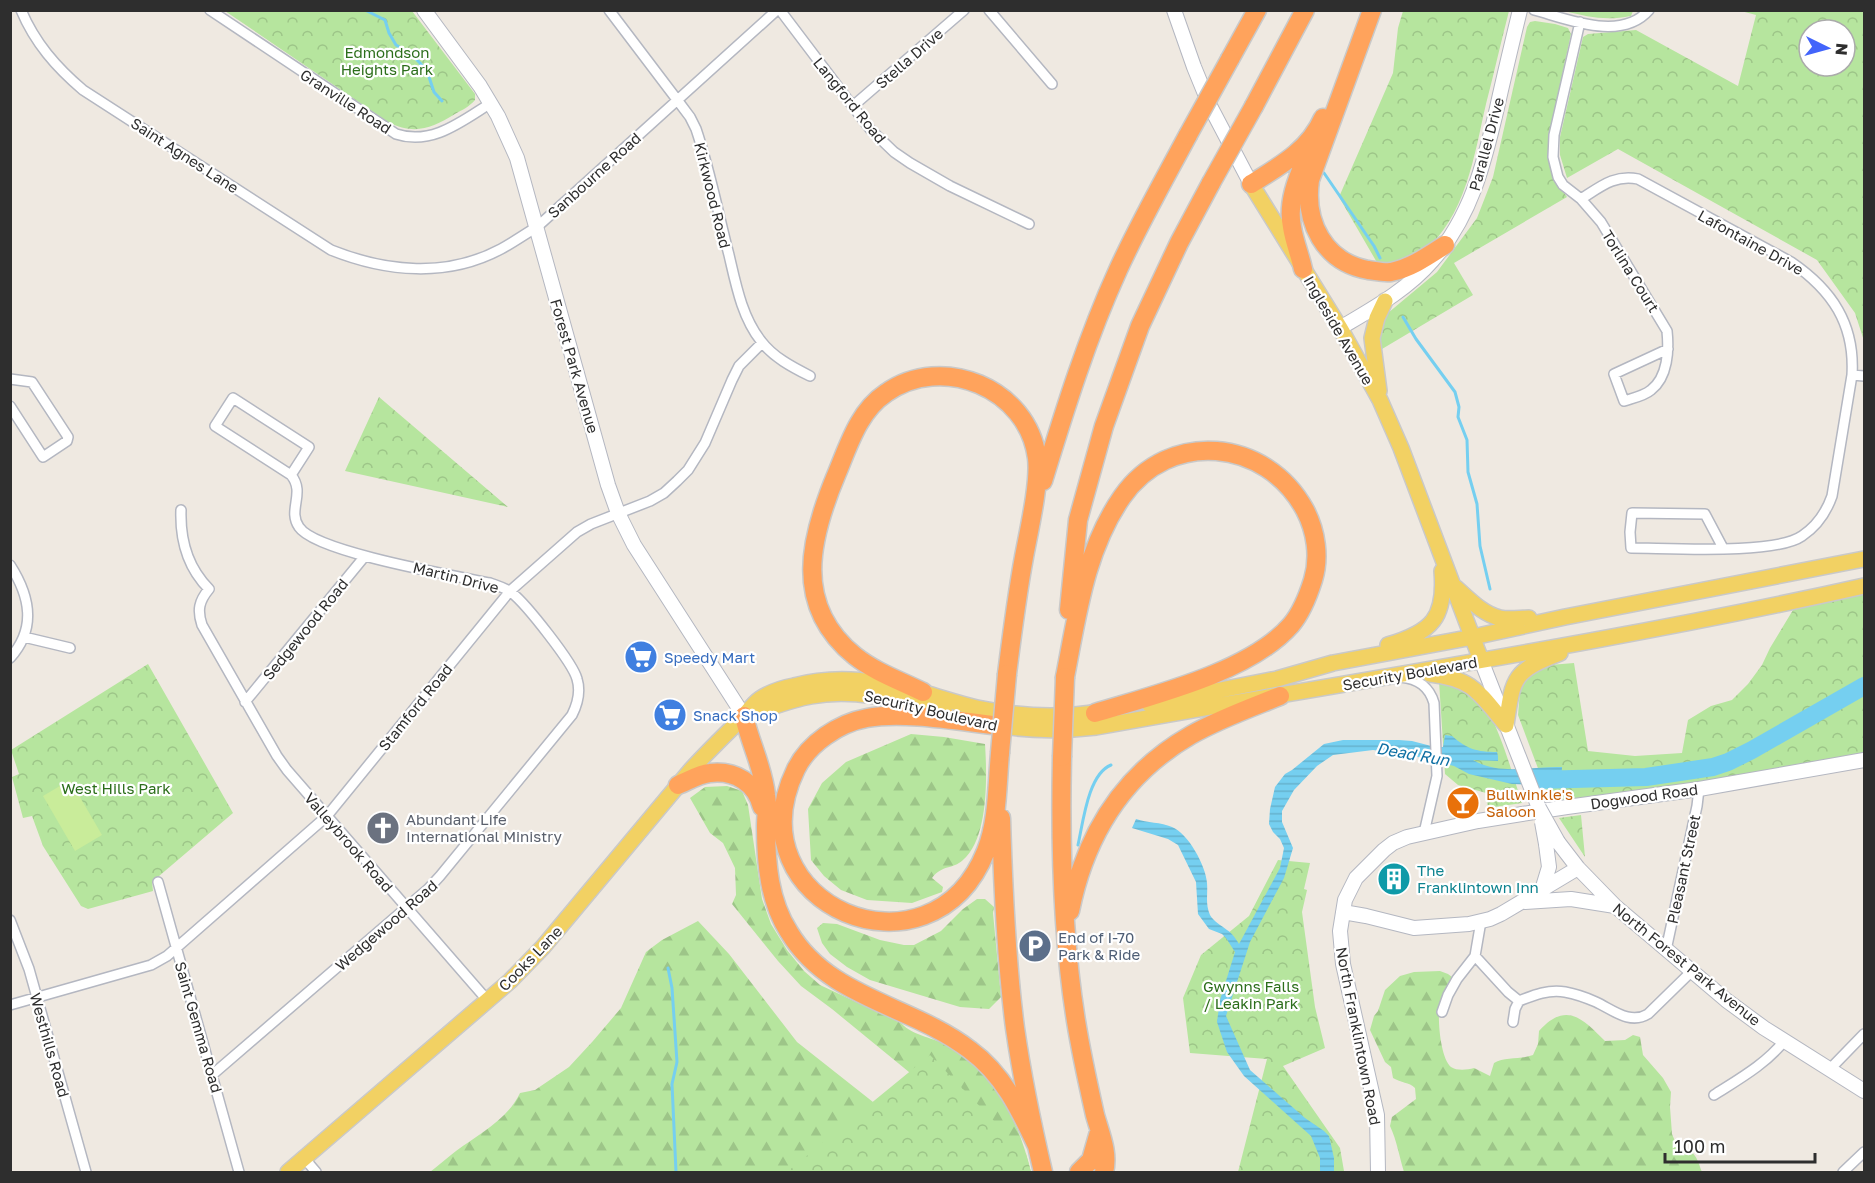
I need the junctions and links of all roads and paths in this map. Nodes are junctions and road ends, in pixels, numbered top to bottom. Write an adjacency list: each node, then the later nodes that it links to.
1 (21, 10): 26 (street, Saint Agnes Lane)
2 (210, 10): 18 (street, Granville Road)
3 (424, 10): 18 (street, Forest Park Avenue)
4 (609, 10): 17 (street, Kirkwood Road)
5 (778, 10): 17 (street, Sanbourne Road); 19 (street, Langford Road)
6 (964, 10): 19 (street, Stella Drive)
7 (988, 10): 16 (street)
8 (1174, 10): 21 (street, Ingleside Avenue)
9 (1257, 10): 41 (highway, bridge)
10 (1305, 10): 61 (highway, bridge)
11 (1370, 10): 20 (highway); 25 (highway)
12 (1520, 10): 25 (street, Parallel Drive)
13 (1534, 10): 15 (street)
14 (1648, 10): 15 (street)
15 (1580, 22): 22 (street, Torlina Court)
16 (1052, 84)
17 (678, 101): 24 (street, Sanbourne Road); 30 (street, Kirkwood Road)
18 (491, 103): 24 (street, Forest Park Avenue)
19 (853, 106): 23 (street, Langford Road)
20 (1318, 129): 21 (highway); 27 (highway)
21 (1251, 184): 27 (main road, Ingleside Avenue)
22 (1581, 199): 31 (street, Torlina Court); 32 (street, Lafontaine Drive)
23 (1029, 224)
24 (537, 227): 26 (street, Sanbourne Road); 40 (street, Forest Park Avenue)
25 (1445, 245): 28 (street, Parallel Drive)
26 (377, 266)
27 (1304, 268): 29 (main road, Ingleside Avenue)
28 (1385, 301): 29 (street, Parallel Drive); 36 (main road)
29 (1340, 328): 36 (main road, Ingleside Avenue)
30 (762, 343): 33 (street, Kirkwood Road); 40 (street, Stamford Road)
31 (1668, 349): 31 (street, Torlina Court)
32 (1852, 375): 34 (street); 42 (street, Lafontaine Drive)
33 (810, 376)
34 (1864, 376)
35 (10, 379): 37 (street)
36 (1380, 400): 43 (main road, Ingleside Avenue)
37 (10, 406)
38 (291, 475): 38 (street); 44 (street, Martin Drive)
39 (181, 510): 64 (street, Valleybrook Road)
40 (618, 513): 49 (street, Stamford Road); 66 (street, Forest Park Avenue)
41 (1028, 534): 62 (highway); 69 (highway, bridge)
42 (1723, 548): 42 (street, Lafontaine Drive)
43 (1441, 553): 47 (main road, Ingleside Avenue); 58 (main road)
44 (364, 556): 49 (street, Martin Drive); 64 (street, Sedgewood Road)
45 (1864, 558): 50 (main road, Security Boulevard)
46 (10, 565): 51 (street)
47 (1453, 585): 50 (main road); 52 (main road, Ingleside Avenue)
48 (1864, 586): 53 (main road, Security Boulevard)
49 (510, 591): 57 (street, Martin Drive); 73 (street, Stamford Road)
50 (1565, 617): 52 (main road, Security Boulevard)
51 (24, 637): 54 (street); 55 (street)
52 (1473, 637): 56 (main road, Ingleside Avenue); 58 (main road, Security Boulevard)
53 (1592, 640): 56 (main road, Security Boulevard); 68 (main road)
54 (70, 648)
55 (10, 658)
56 (1481, 660): 59 (main road, Security Boulevard); 68 (street, North Forest Park Avenue)
57 (568, 662): 82 (street, Wedgewood Road)
58 (1333, 663): 65 (main road, Security Boulevard)
59 (1415, 672): 60 (main road, Security Boulevard); 68 (main road)
60 (1395, 676): 63 (main road, Security Boulevard); 75 (street)
61 (1065, 677): 65 (highway); 86 (highway, bridge)
62 (923, 692): 65 (main road, Security Boulevard); 66 (main road, Security Boulevard)
63 (1280, 696): 67 (main road, Security Boulevard); 86 (highway)
64 (245, 702): 73 (street, Valleybrook Road)
65 (1095, 713)
66 (744, 716): 67 (main road, Security Boulevard); 71 (main road, Cooks Lane); 74 (highway)
67 (1002, 726): 69 (highway)
68 (1508, 730): 76 (street, North Forest Park Avenue, bridge)
69 (1000, 753): 106 (highway)
70 (1864, 760): 72 (street, Dogwood Road)
71 (678, 785): 74 (highway); 92 (main road, Cooks Lane)
72 (1699, 789): 75 (street, Dogwood Road); 88 (street, Pleasant Street)
73 (327, 816): 82 (street, Valleybrook Road); 87 (street, Stamford Road)
74 (766, 825): 106 (highway)
75 (1424, 833): 83 (street, North Franklintown Road)
76 (1552, 843): 77 (street, North Forest Park Avenue); 79 (street)
77 (1578, 868): 79 (street); 81 (street, North Forest Park Avenue)
78 (158, 882): 87 (street, Saint Gemma Road)
79 (1542, 890): 80 (street)
80 (1522, 903): 81 (street); 85 (street)
81 (1615, 906): 88 (street, North Forest Park Avenue)
82 (407, 908): 92 (street, Valleybrook Road); 100 (street, Wedgewood Road)
83 (1342, 912): 85 (street); 113 (street, North Franklintown Road)
84 (10, 920): 91 (street, Westhills Road)
85 (1481, 921): 89 (street)
86 (1066, 934): 103 (highway)
87 (176, 948): 91 (street, Stamford Road); 100 (street, Saint Gemma Road)
88 (1666, 950): 90 (street, North Forest Park Avenue)
89 (1475, 956): 93 (street); 95 (street)
90 (1692, 971): 93 (street); 98 (street, North Forest Park Avenue)
91 (37, 998): 94 (street, Stamford Road); 107 (street, Westhills Road)
92 (488, 1001): 105 (main road, Cooks Lane)
93 (1519, 1001): 96 (street)
94 (10, 1005)
95 (1442, 1012)
96 (1513, 1022)
97 (1864, 1035): 99 (street)
98 (1785, 1040): 99 (street, North Forest Park Avenue); 102 (street)
99 (1830, 1069): 101 (street, North Forest Park Avenue)
100 (212, 1075): 108 (street, Saint Gemma Road)
101 (1864, 1091)
102 (1714, 1095)
103 (1099, 1130): 111 (highway); 112 (highway)
104 (1864, 1152): 114 (street)
105 (304, 1158): 109 (main road, Cooks Lane); 110 (street)
106 (1042, 1163)
107 (86, 1173)
108 (239, 1173)
109 (288, 1173)
110 (316, 1173)
111 (1078, 1173)
112 (1104, 1173)
113 (1378, 1173)
114 (1843, 1173)

